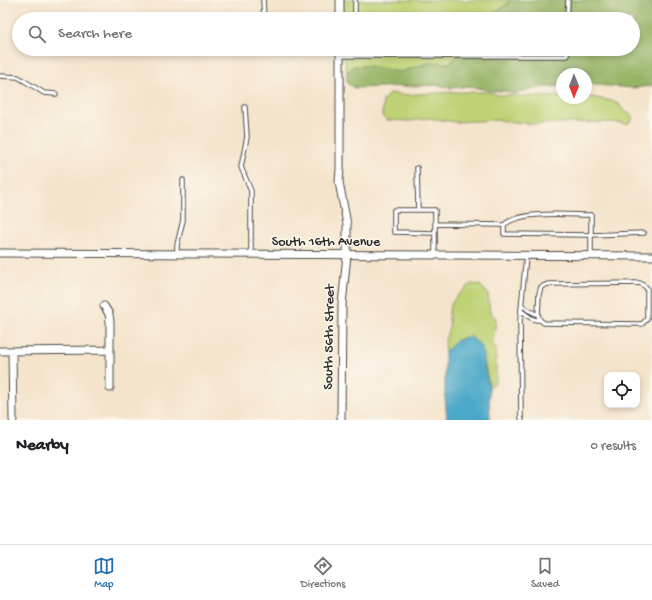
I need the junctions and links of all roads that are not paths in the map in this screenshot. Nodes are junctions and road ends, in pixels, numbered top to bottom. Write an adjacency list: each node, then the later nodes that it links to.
1 (263, 0): 5 (lane)
2 (340, 0): 6 (street)
3 (356, 0): 7 (lane)
4 (568, 0): 8 (lane)
5 (264, 12)
6 (340, 12)
7 (356, 12)
8 (567, 12)
9 (340, 56): 24 (street, South 56th Street)
10 (0, 76): 11 (lane)
11 (56, 94)
12 (245, 107): 23 (lane)
13 (417, 168): 15 (lane)
14 (183, 180): 22 (lane)
15 (418, 210): 16 (lane); 18 (lane)
16 (435, 224): 17 (lane); 18 (lane)
17 (504, 225): 20 (lane); 20 (lane)
18 (435, 233): 25 (lane)
19 (644, 233): 20 (lane)
20 (591, 235): 27 (lane)
21 (0, 253): 22 (street, South 16th Avenue)
22 (177, 254): 23 (street, South 16th Avenue)
23 (252, 254): 24 (street, South 16th Avenue)
24 (347, 255): 25 (street, South 16th Avenue); 39 (street, South 56th Street)
25 (435, 255): 26 (street, South 16th Avenue)
26 (526, 255): 27 (street, South 16th Avenue); 29 (lane)
27 (591, 255): 28 (street, South 16th Avenue)
28 (652, 256)
29 (522, 305): 31 (lane); 32 (lane)
30 (104, 306): 34 (street)
31 (521, 311): 33 (lane); 40 (lane)
32 (538, 315): 33 (lane); 33 (lane)
33 (540, 320)
34 (110, 350): 36 (street); 37 (street)
35 (0, 351): 36 (street)
36 (12, 351): 38 (street)
37 (110, 388)
38 (12, 420)
39 (342, 420)
40 (522, 420)

